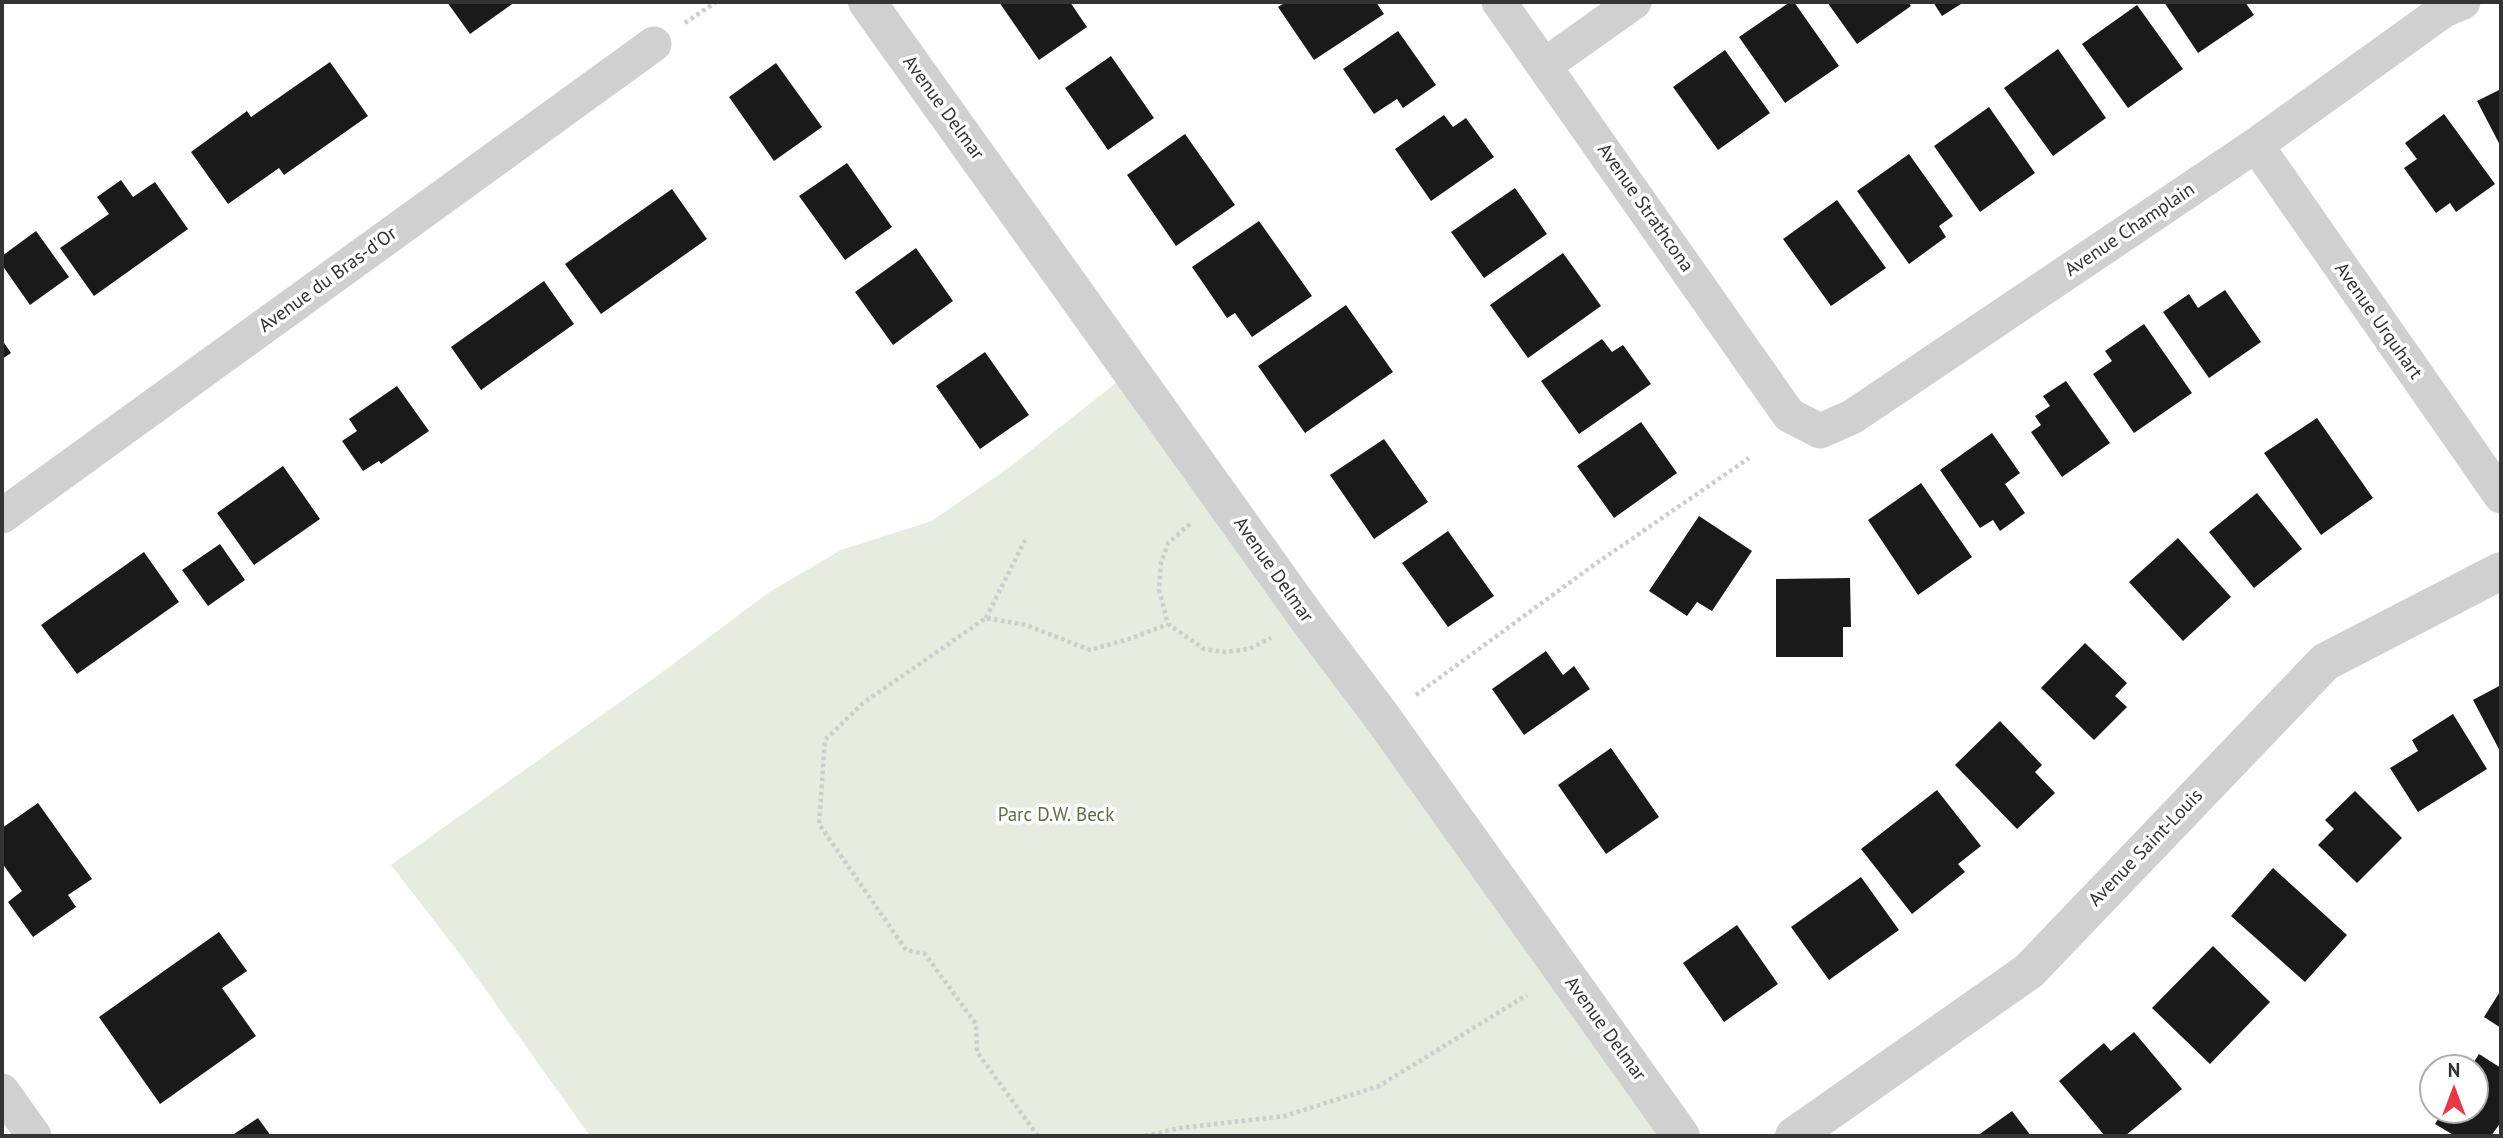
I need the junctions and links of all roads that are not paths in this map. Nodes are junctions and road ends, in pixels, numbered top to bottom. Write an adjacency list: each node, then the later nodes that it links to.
1 (867, 2): 14 (street, Avenue Delmar)
2 (1499, 2): 6 (street, Avenue Strathcona)
3 (1634, 2): 6 (street)
4 (2463, 2): 7 (street, Avenue Champlain)
5 (654, 44): 10 (street, Avenue du Bras-d'Or)
6 (1545, 65): 8 (street, Avenue Strathcona)
7 (2256, 145): 8 (street, Avenue Champlain); 9 (street, Avenue Urquhart)
8 (1789, 415)
9 (2501, 496)
10 (2, 516)
11 (2501, 571): 15 (street, Avenue Saint-Louis)
12 (2, 1091): 13 (street)
13 (34, 1136)
14 (1681, 1136)
15 (1794, 1136)

